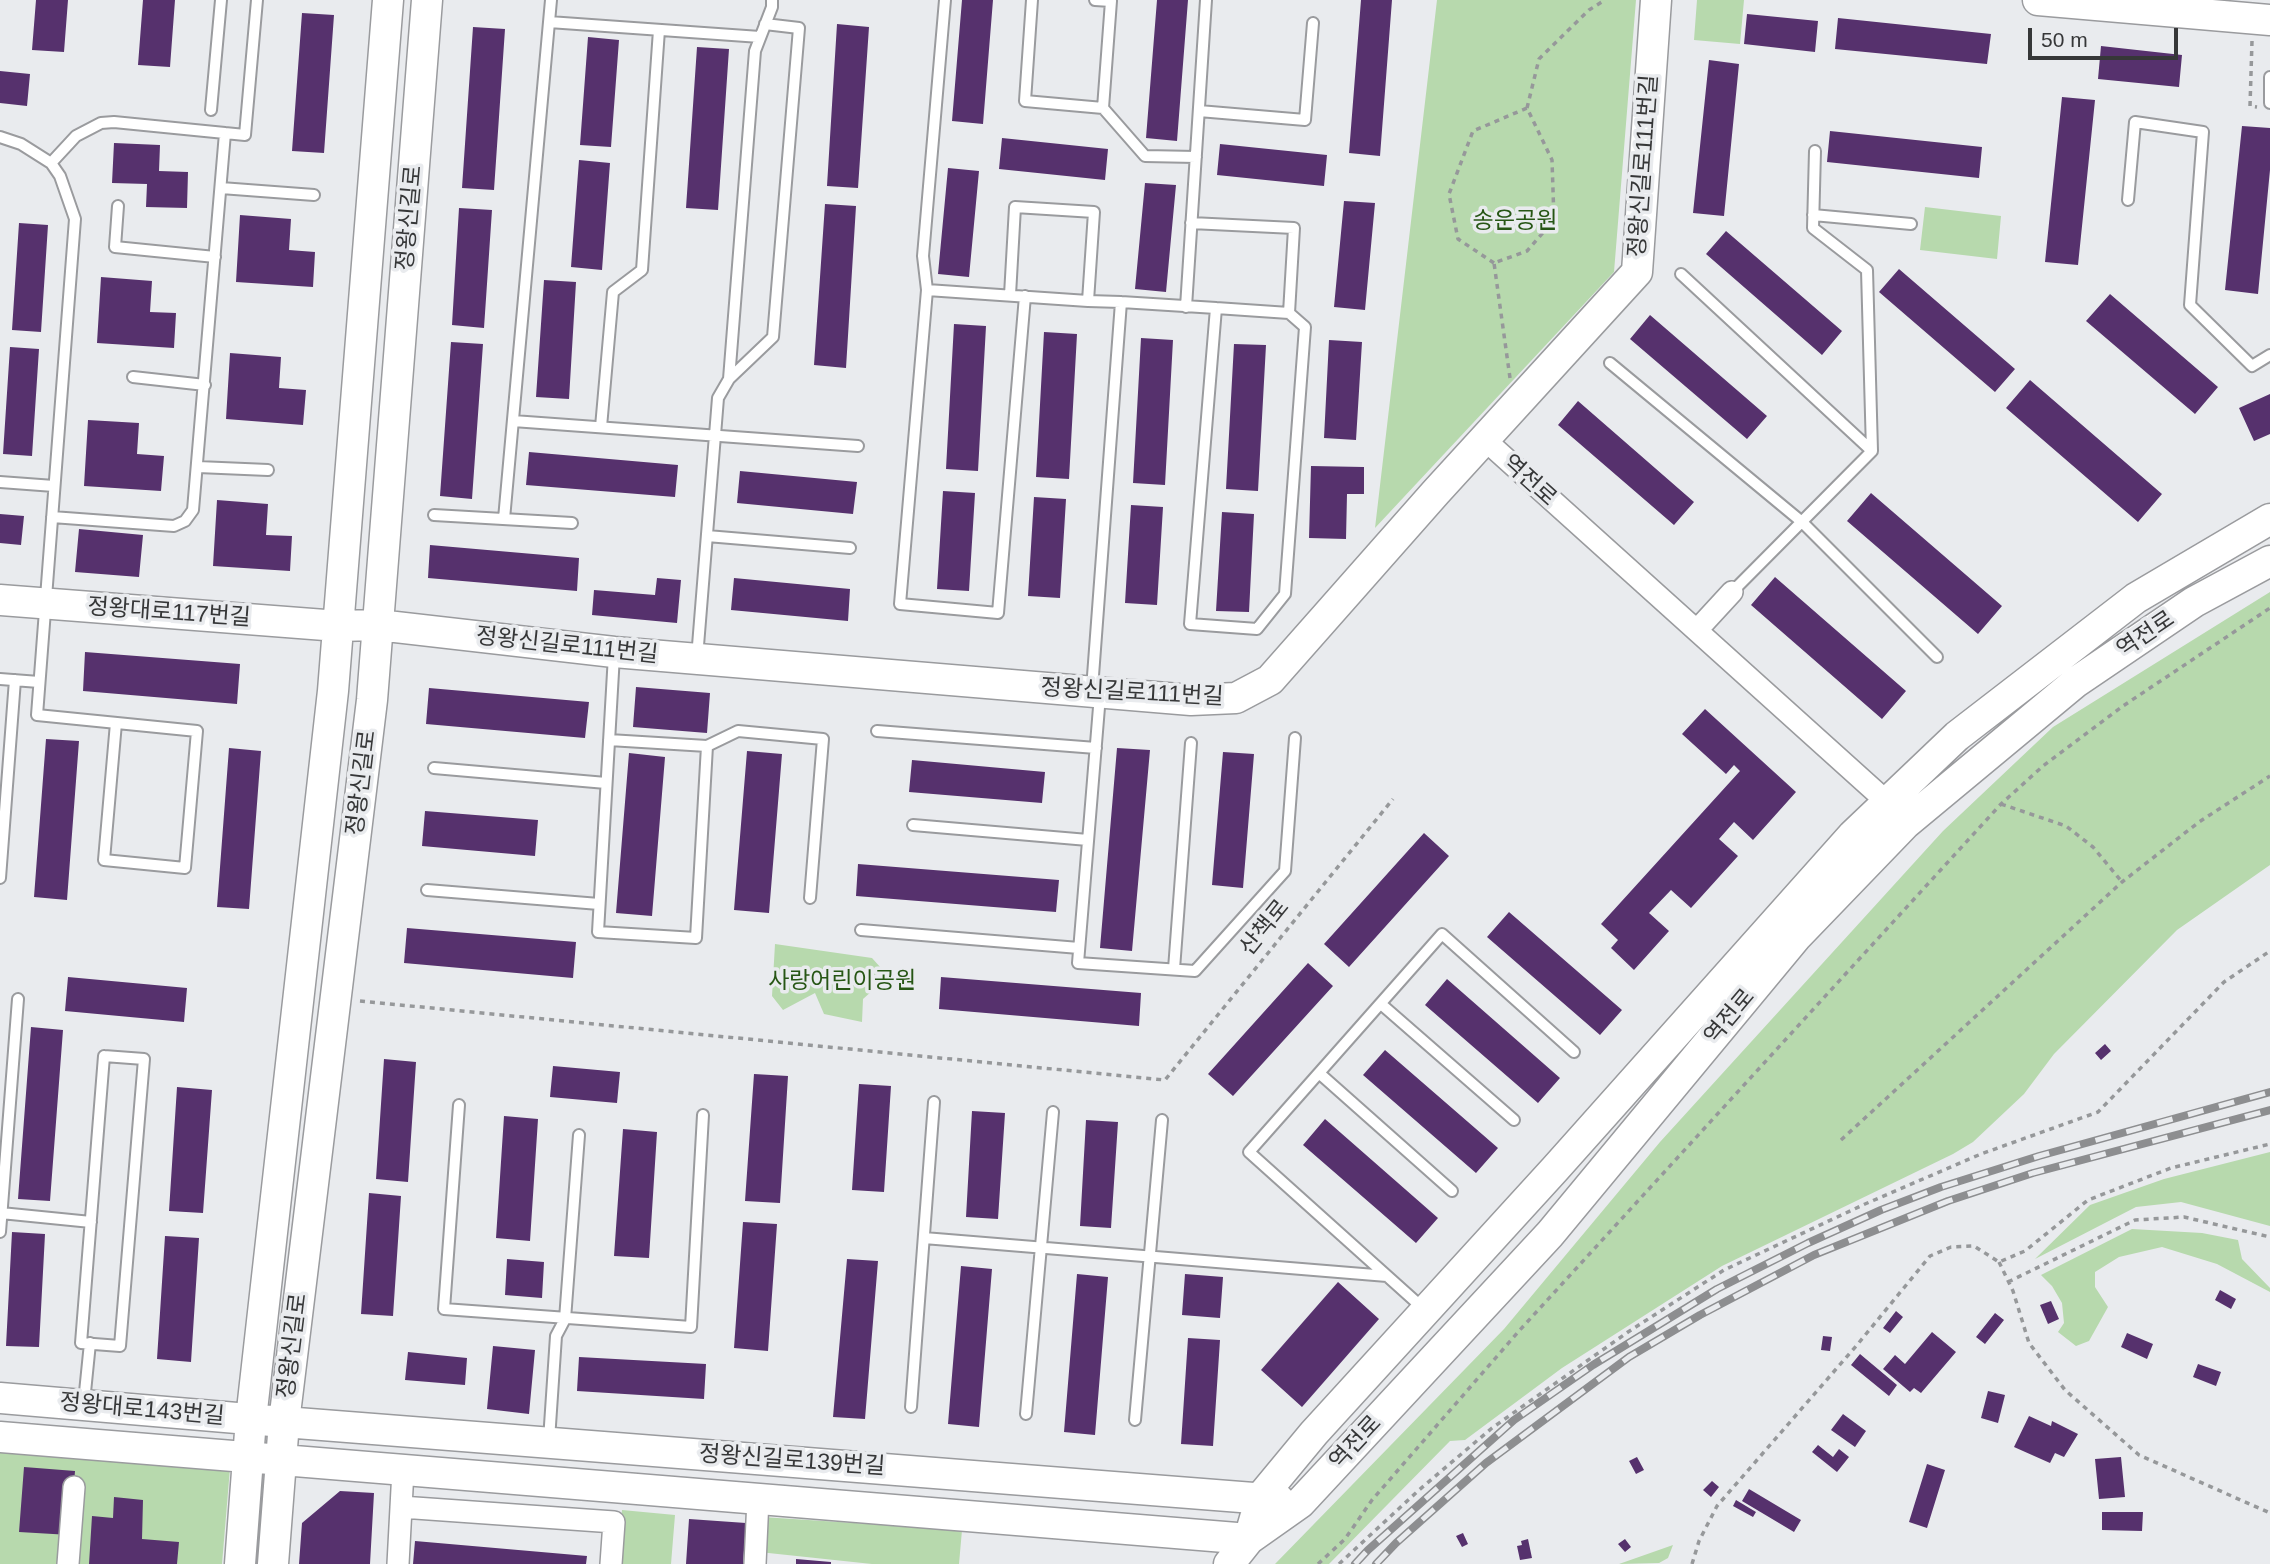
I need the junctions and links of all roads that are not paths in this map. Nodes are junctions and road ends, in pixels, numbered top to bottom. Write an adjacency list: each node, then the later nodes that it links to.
1 (221, 0): 22 (lane)
2 (257, 0): 24 (lane)
3 (388, 0): 74 (street, 정왕신길로)
4 (427, 0): 73 (street, 정왕신길로)
5 (551, 0): 14 (lane)
6 (772, 0): 16 (lane)
7 (945, 0): 38 (lane)
8 (1032, 0): 21 (lane)
9 (1095, 0): 21 (lane)
10 (1206, 0): 23 (lane)
11 (1656, 0): 54 (street, 정왕신길로111번길)
12 (2038, 0): 13 (street)
13 (2270, 20)
14 (549, 22): 17 (lane); 51 (lane)
15 (1313, 23): 23 (lane)
16 (765, 24): 18 (lane); 49 (lane)
17 (659, 30): 18 (lane); 52 (lane)
18 (760, 37): 49 (lane)
19 (2270, 77): 20 (lane)
20 (2270, 103)
21 (1103, 108): 27 (lane)
22 (211, 110)
23 (1199, 111): 27 (lane)
24 (225, 133): 28 (lane); 29 (lane)
25 (0, 137): 28 (lane)
26 (1815, 151): 33 (lane)
27 (1196, 157): 34 (lane)
28 (51, 163): 60 (lane)
29 (221, 188): 30 (lane); 36 (lane)
30 (314, 195)
31 (2128, 200): 46 (lane)
32 (118, 206): 36 (lane)
33 (1813, 215): 35 (lane); 56 (lane)
34 (1191, 223): 43 (lane); 45 (lane)
35 (1911, 224)
36 (215, 257): 50 (lane)
37 (1681, 274): 56 (lane)
38 (927, 290): 39 (lane); 40 (lane)
39 (1010, 295): 40 (lane); 41 (lane)
40 (1025, 296): 41 (lane)
41 (1088, 300): 42 (lane)
42 (1121, 302): 43 (lane); 82 (lane)
43 (1186, 307): 44 (lane)
44 (1216, 308): 45 (lane); 45 (lane)
45 (1289, 313)
46 (2270, 355)
47 (1610, 363): 65 (lane)
48 (133, 377): 50 (lane)
49 (729, 379): 53 (lane)
50 (205, 385): 57 (lane)
51 (513, 421): 52 (lane); 63 (lane)
52 (601, 427): 53 (lane)
53 (716, 436): 55 (lane); 67 (lane)
54 (1484, 439): 75 (street, 역전로); 82 (street, 정왕신길로111번길)
55 (858, 446)
56 (1872, 452): 65 (lane)
57 (198, 467): 58 (lane); 62 (lane)
58 (268, 470)
59 (0, 482): 60 (lane)
60 (54, 486): 62 (lane)
61 (434, 515): 63 (lane)
62 (52, 517): 72 (lane)
63 (504, 519): 66 (lane)
64 (2270, 519): 92 (street, 역전로)
65 (1802, 522): 70 (lane); 77 (lane)
66 (572, 523)
67 (707, 536): 68 (lane); 78 (lane)
68 (850, 548)
69 (2270, 561): 139 (street, 역전로)
70 (1732, 592): 75 (street)
71 (0, 600): 72 (street, 정왕대로117번길)
72 (45, 604): 74 (street, 정왕대로117번길); 81 (lane)
73 (378, 625): 74 (street, 정왕신길로111번길); 76 (street, 정왕신길로111번길); 130 (street, 정왕신길로)
74 (338, 626): 128 (street, 정왕신길로)
75 (1697, 630): 92 (street, 역전로)
76 (614, 652): 78 (street, 정왕신길로111번길); 86 (lane)
77 (1937, 657)
78 (697, 659): 82 (street, 정왕신길로111번길)
79 (0, 679): 80 (lane)
80 (15, 680): 81 (lane); 95 (lane)
81 (39, 682): 83 (lane)
82 (1096, 692): 89 (lane)
83 (116, 723): 83 (lane)
84 (877, 731): 89 (lane)
85 (1295, 737): 101 (lane)
86 (609, 740): 88 (lane); 91 (lane)
87 (1191, 743): 101 (lane)
88 (707, 746): 97 (lane); 98 (lane)
89 (1096, 748): 94 (lane)
90 (434, 768): 91 (lane)
91 (606, 783): 98 (lane)
92 (1887, 802): 121 (street, 역전로)
93 (913, 825): 94 (lane)
94 (1088, 840): 100 (lane)
95 (0, 878)
96 (427, 890): 98 (lane)
97 (810, 898)
98 (599, 904)
99 (861, 930): 100 (lane)
100 (1079, 948): 101 (lane)
101 (1174, 969)
102 (18, 999): 114 (lane)
103 (1381, 1004): 104 (lane); 105 (lane); 111 (lane)
104 (1574, 1052)
105 (1319, 1073): 113 (lane); 120 (lane)
106 (934, 1102): 117 (lane)
107 (459, 1105): 122 (lane)
108 (1054, 1112): 118 (lane)
109 (703, 1115): 122 (lane)
110 (1161, 1120): 119 (lane)
111 (1514, 1120)
112 (579, 1135): 122 (lane)
113 (1451, 1191)
114 (1, 1213): 115 (lane); 116 (lane)
115 (91, 1222): 123 (lane); 123 (lane)
116 (0, 1232)
117 (924, 1238): 118 (lane); 126 (lane)
118 (1041, 1248): 119 (lane); 127 (lane)
119 (1149, 1256): 120 (lane); 129 (lane)
120 (1387, 1276): 121 (lane)
121 (1426, 1311): 137 (street, 역전로)
122 (565, 1319): 132 (lane)
123 (90, 1343): 125 (lane)
124 (0, 1398): 125 (street, 정왕대로143번길)
125 (84, 1405): 128 (street, 정왕대로143번길)
126 (911, 1407)
127 (1027, 1414)
128 (251, 1419): 130 (street, 정왕대로143번길); 133 (street, 정왕신길로)
129 (1135, 1420)
130 (284, 1422): 132 (street, 정왕신길로139번길); 134 (street, 정왕신길로)
131 (0, 1437): 133 (street, 정왕대로143번길)
132 (549, 1443): 137 (street, 정왕신길로139번길)
133 (247, 1458): 134 (street, 정왕대로143번길); 143 (street, 정왕신길로)
134 (281, 1461): 135 (street, 정왕신길로139번길); 144 (street, 정왕신길로)
135 (403, 1470): 138 (street, 정왕신길로139번길); 140 (street)
136 (74, 1488): 142 (street)
137 (1261, 1497): 139 (street, 정왕신길로139번길); 141 (street, 역전로)
138 (758, 1499): 141 (street, 정왕신길로139번길); 147 (street)
139 (1300, 1503): 141 (street, 역전로)
140 (401, 1507): 145 (street); 146 (street)
141 (1250, 1539): 148 (street, 역전로)
142 (68, 1564)
143 (240, 1564)
144 (273, 1564)
145 (398, 1564)
146 (611, 1564)
147 (755, 1564)
148 (1229, 1564)

